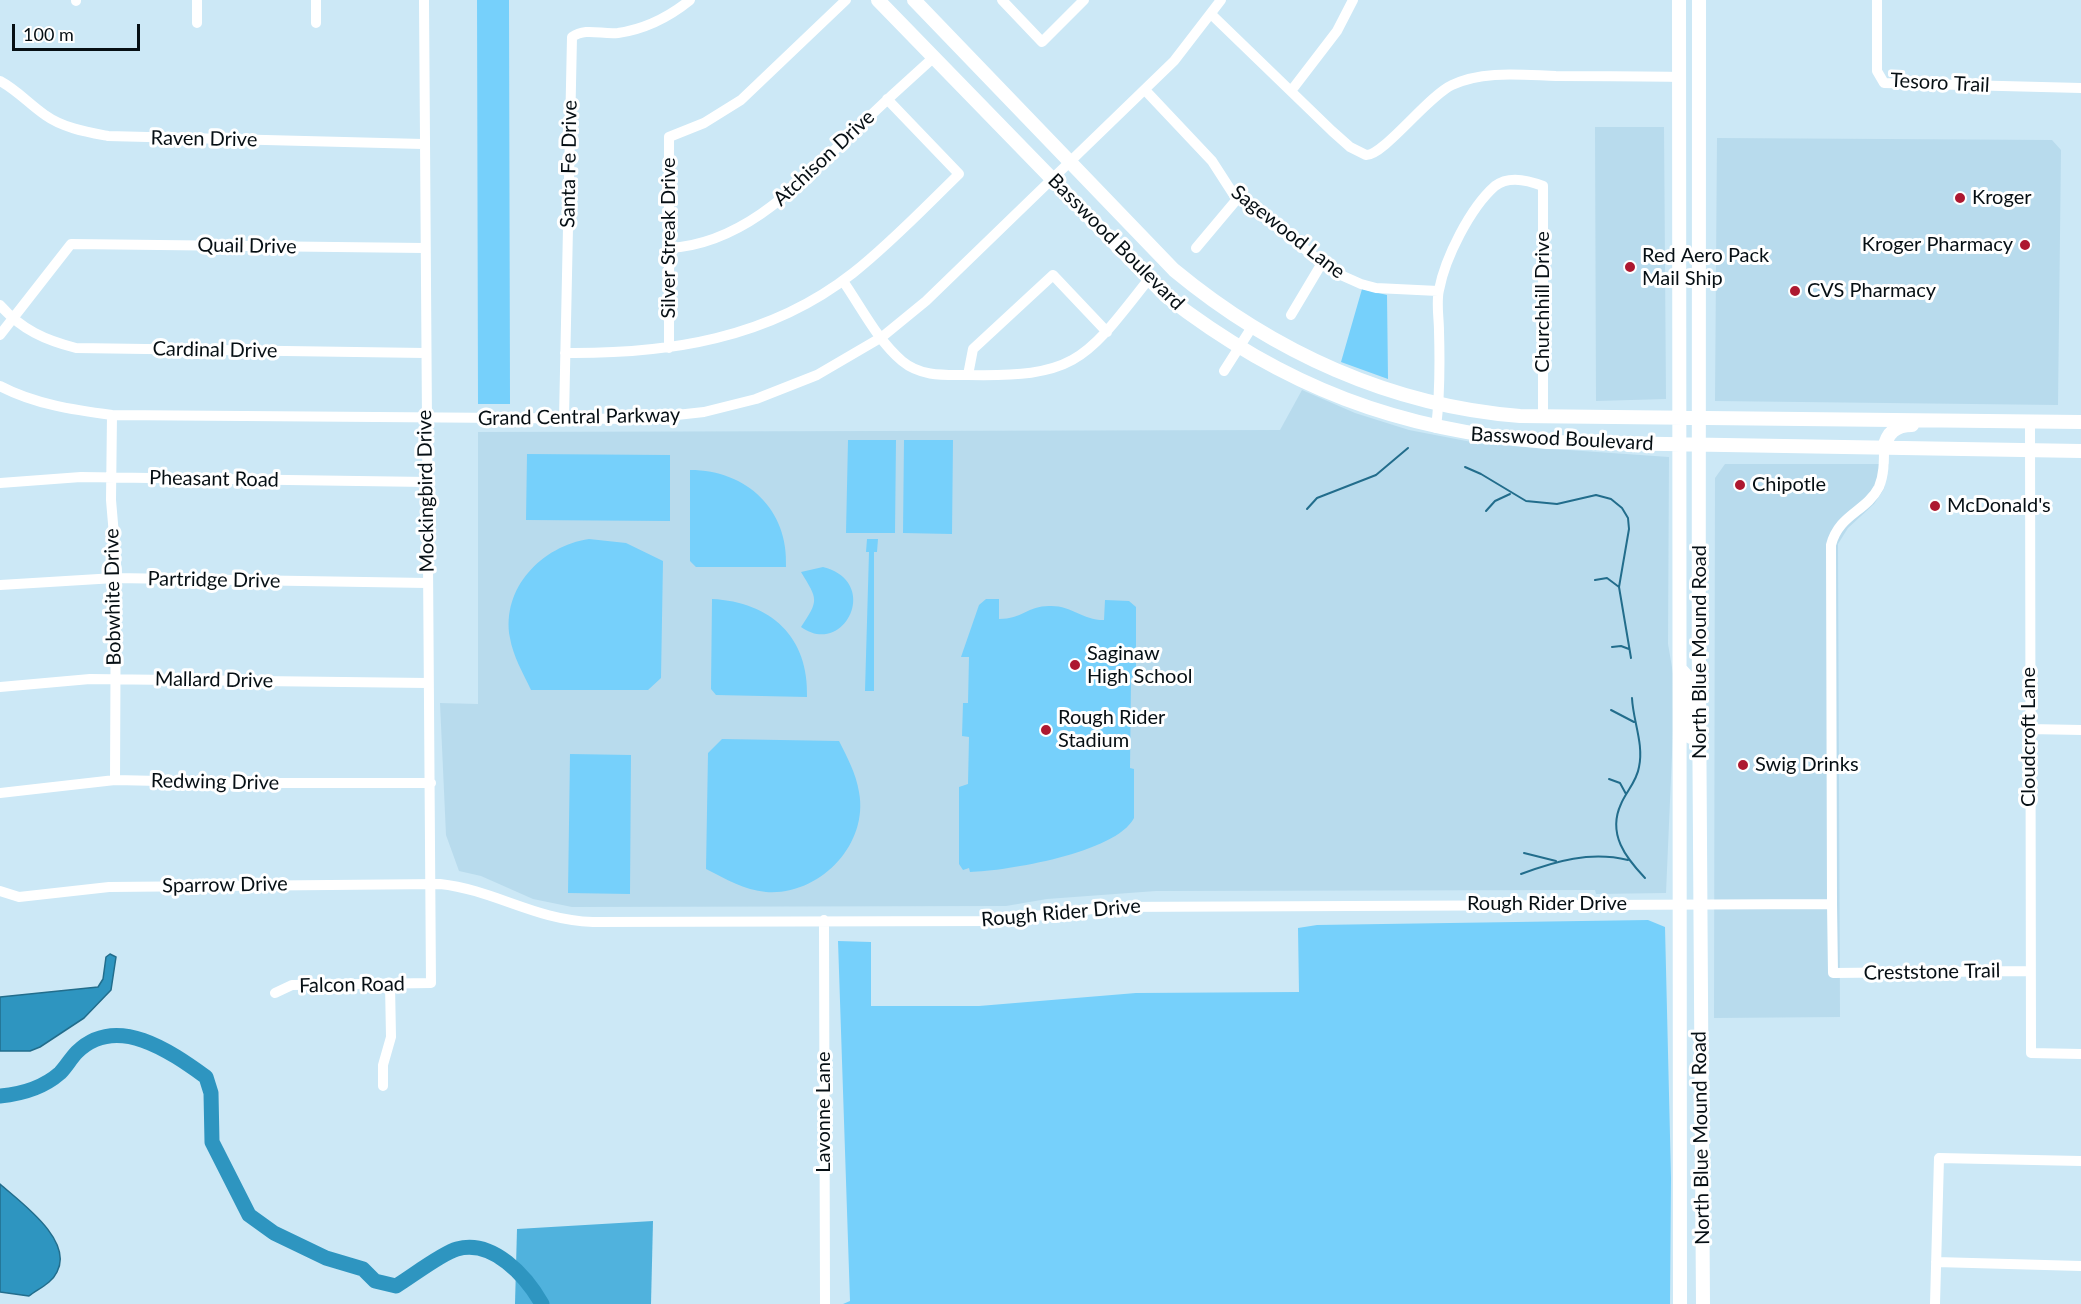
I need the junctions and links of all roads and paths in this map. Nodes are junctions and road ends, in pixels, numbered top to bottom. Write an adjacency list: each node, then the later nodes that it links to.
1 (197, 0): 16 (street)
2 (316, 0): 17 (street)
3 (424, 0): 25 (street, Mockingbird Drive)
4 (690, 0): 46 (street, Santa Fe Drive)
5 (846, 0): 30 (street, Silver Streak Drive)
6 (878, 0): 18 (main road, Basswood Boulevard)
7 (914, 0): 26 (main road, Basswood Boulevard)
8 (1002, 0): 9 (street)
9 (1084, 0)
10 (1221, 0): 15 (street, Grand Central Parkway)
11 (1353, 0): 23 (street)
12 (1679, 0): 19 (main road, North Blue Mound Road)
13 (1699, 0): 56 (main road, North Blue Mound Road)
14 (1877, 0): 21 (street, Tesoro Trail)
15 (1212, 15): 22 (street, Grand Central Parkway); 23 (street)
16 (198, 24)
17 (316, 24)
18 (933, 58): 24 (street, Atchison Drive); 27 (main road, Basswood Boulevard)
19 (1679, 76): 23 (street); 53 (main road, North Blue Mound Road)
20 (0, 81): 25 (street, Raven Drive)
21 (2081, 87)
22 (1145, 90): 26 (street, Grand Central Parkway); 28 (street, Sagewood Lane)
23 (1291, 91)
24 (887, 99): 30 (street, Atchison Drive); 34 (street)
25 (423, 144): 29 (street, Mockingbird Drive)
26 (1069, 164): 27 (street, Grand Central Parkway); 39 (main road, Basswood Boulevard)
27 (1052, 180): 33 (main road, Basswood Boulevard); 42 (street, Grand Central Parkway)
28 (1238, 198): 31 (street); 32 (street, Sagewood Lane)
29 (424, 248): 38 (street, Quail Drive); 45 (street, Mockingbird Drive)
30 (669, 248): 43 (street, Silver Streak Drive)
31 (1196, 248)
32 (1322, 263): 35 (street, Sagewood Lane); 37 (street)
33 (1148, 280): 40 (street); 44 (main road, Basswood Boulevard)
34 (843, 281): 42 (street); 43 (street)
35 (1438, 291): 50 (street); 52 (street, Churchhill Drive)
36 (0, 305): 38 (street, Cardinal Drive)
37 (1292, 315)
38 (12, 319): 41 (street); 45 (street, Cardinal Drive)
39 (1252, 327): 44 (street); 50 (main road, Basswood Boulevard)
40 (1107, 332): 48 (street); 48 (street)
41 (0, 335)
42 (882, 337): 48 (street); 55 (street, Grand Central Parkway)
43 (669, 348): 46 (street)
44 (1239, 348): 47 (street); 60 (main road, Basswood Boulevard)
45 (424, 352): 54 (street, Mockingbird Drive)
46 (565, 353): 55 (street, Santa Fe Drive)
47 (1224, 371)
48 (968, 375)
49 (0, 386): 51 (street, Grand Central Parkway)
50 (1439, 404): 52 (main road, Basswood Boulevard); 60 (street)
51 (112, 415): 54 (street, Grand Central Parkway); 66 (street, Bobwhite Drive)
52 (1543, 417): 53 (main road, Basswood Boulevard)
53 (1681, 417): 56 (main road, Basswood Boulevard); 61 (main road, North Blue Mound Road)
54 (426, 418): 55 (street, Grand Central Parkway); 67 (street, Mockingbird Drive)
55 (564, 418)
56 (1698, 418): 57 (main road, Basswood Boulevard); 62 (main road, North Blue Mound Road)
57 (1928, 419): 58 (main road, Basswood Boulevard); 63 (main road)
58 (2030, 421): 59 (main road, Basswood Boulevard); 64 (street, Cloudcroft Lane)
59 (2081, 422)
60 (1436, 428): 61 (main road, Basswood Boulevard)
61 (1681, 445): 62 (main road, Basswood Boulevard); 72 (main road, North Blue Mound Road)
62 (1699, 446): 63 (main road, Basswood Boulevard); 79 (main road, North Blue Mound Road)
63 (1884, 449): 64 (main road, Basswood Boulevard); 86 (street)
64 (2030, 451): 65 (main road, Basswood Boulevard); 76 (street, Cloudcroft Lane)
65 (2081, 451)
66 (111, 477): 67 (street, Pheasant Road); 68 (street, Pheasant Road); 69 (street, Bobwhite Drive)
67 (427, 482): 70 (street, Mockingbird Drive)
68 (0, 483)
69 (116, 578): 70 (street, Partridge Drive); 71 (street, Partridge Drive); 73 (street, Bobwhite Drive)
70 (427, 583): 74 (street, Mockingbird Drive)
71 (0, 585)
72 (1680, 669): 79 (main road); 84 (main road, North Blue Mound Road)
73 (115, 679): 74 (street, Mallard Drive); 75 (street, Mallard Drive); 78 (street, Bobwhite Drive)
74 (428, 683): 80 (street, Mockingbird Drive)
75 (0, 687)
76 (2029, 729): 77 (street); 88 (street, Cloudcroft Lane)
77 (2081, 730)
78 (115, 780): 80 (street, Redwing Drive); 81 (street, Redwing Drive)
79 (1700, 782): 85 (main road, North Blue Mound Road)
80 (431, 783): 82 (street, Mockingbird Drive)
81 (0, 793)
82 (431, 883): 83 (street, Sparrow Drive); 87 (street, Rough Rider Drive); 89 (street, Mockingbird Drive)
83 (0, 891)
84 (1680, 904): 85 (street, Rough Rider Drive); 87 (street, Rough Rider Drive); 98 (main road, North Blue Mound Road)
85 (1698, 904): 86 (street, Rough Rider Drive); 99 (main road, North Blue Mound Road)
86 (1832, 904): 88 (street, Creststone Trail)
87 (824, 920): 97 (street, Lavonne Lane)
88 (2030, 971): 92 (street, Cloudcroft Lane)
89 (430, 983): 90 (street, Falcon Road)
90 (390, 984): 91 (street, Falcon Road); 93 (street)
91 (275, 993)
92 (2081, 1054)
93 (383, 1086)
94 (2081, 1161): 95 (street)
95 (1936, 1262): 96 (street); 100 (street)
96 (2081, 1266)
97 (825, 1304)
98 (1680, 1304)
99 (1703, 1304)
100 (1935, 1304)

